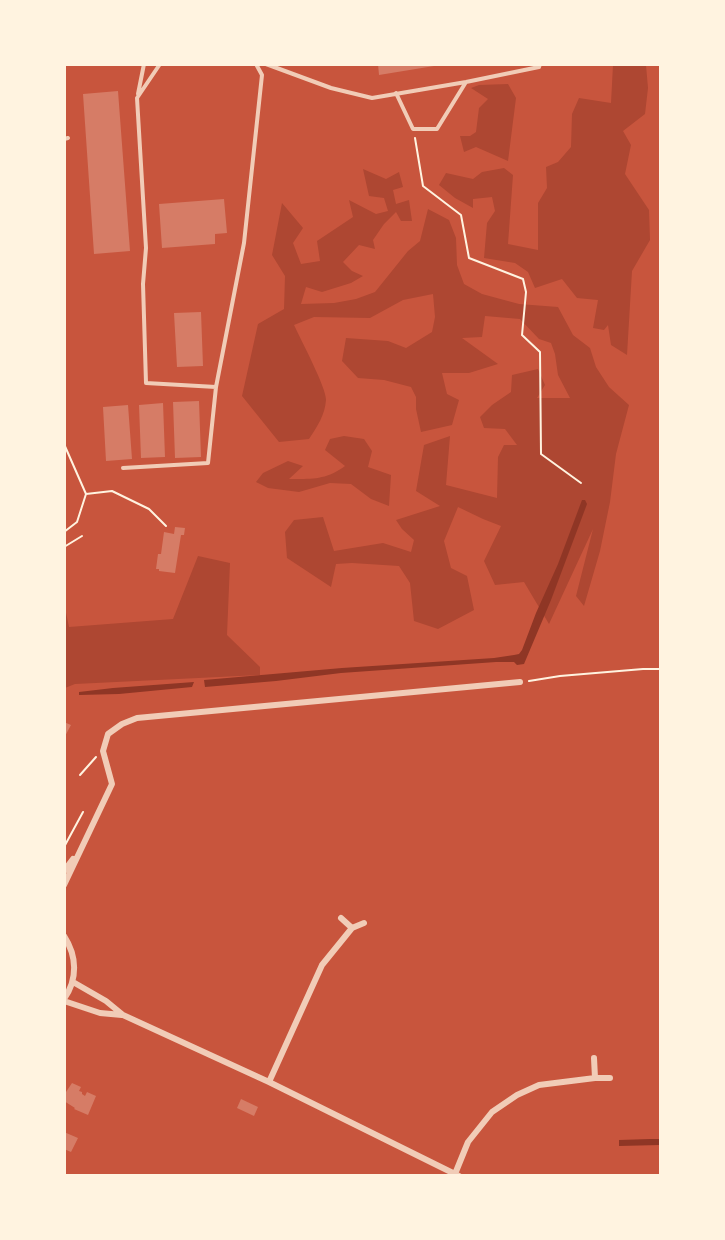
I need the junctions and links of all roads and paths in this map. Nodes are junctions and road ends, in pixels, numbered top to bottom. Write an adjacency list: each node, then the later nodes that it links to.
1 (144, 64): 8 (lane)
2 (160, 64): 8 (lane)
3 (256, 64): 10 (lane)
4 (266, 64): 7 (lane)
5 (540, 64): 6 (lane)
6 (466, 82): 7 (lane); 9 (lane)
7 (396, 93): 9 (lane)
8 (137, 98): 10 (lane)
9 (413, 129): 14 (path)
10 (216, 387): 13 (lane)
11 (64, 444): 12 (path)
12 (65, 450): 15 (path)
13 (123, 468)
14 (581, 483)
15 (86, 494): 16 (path); 17 (path)
16 (166, 526)
17 (64, 532)
18 (82, 536): 19 (path)
19 (64, 547)
20 (660, 669): 21 (path)
21 (520, 682): 22 (street)
22 (104, 751): 23 (path); 25 (street)
23 (80, 775)
24 (83, 812): 26 (path)
25 (82, 846): 27 (street); 28 (street)
26 (64, 847)
27 (64, 872)
28 (64, 885)
29 (341, 918): 31 (street)
30 (364, 923): 31 (street)
31 (352, 928): 39 (street)
32 (64, 936): 33 (street)
33 (73, 982): 34 (street); 35 (street)
34 (64, 1000): 35 (street)
35 (123, 1015): 39 (street)
36 (594, 1058): 37 (street)
37 (595, 1078): 38 (street); 40 (street)
38 (610, 1078)
39 (269, 1082): 40 (street)
40 (457, 1175)

